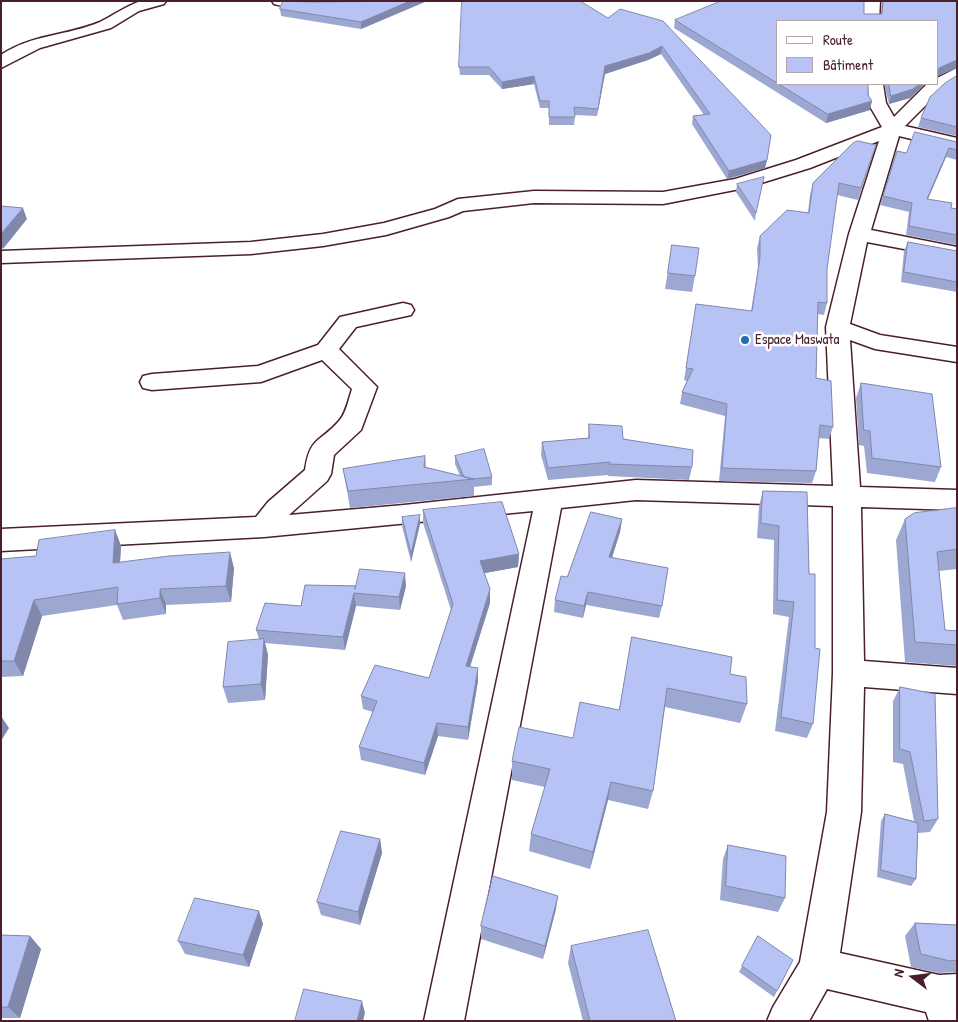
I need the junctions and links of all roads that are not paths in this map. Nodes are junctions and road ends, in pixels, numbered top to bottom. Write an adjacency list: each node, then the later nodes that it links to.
1 (113, 1): 7 (street)
2 (159, 1): 7 (street)
3 (279, 1): 4 (street)
4 (321, 1)
5 (872, 1): 6 (street)
6 (871, 20)
7 (84, 32): 9 (street)
8 (1, 41): 9 (street)
9 (34, 44): 10 (street)
10 (1, 63)
11 (957, 73): 12 (street)
12 (938, 84)
13 (874, 85): 15 (street)
14 (937, 85): 15 (street)
15 (892, 129): 16 (street); 17 (street); 19 (street)
16 (957, 144)
17 (859, 234): 18 (street); 21 (street)
18 (957, 253)
19 (1, 257)
20 (403, 310): 22 (street)
21 (838, 327): 23 (street); 25 (street)
22 (326, 350): 24 (street); 28 (street)
23 (957, 355)
24 (152, 382)
25 (847, 497): 26 (street); 27 (street); 30 (street)
26 (548, 500): 28 (street); 34 (street)
27 (957, 500)
28 (264, 527): 29 (street)
29 (1, 540)
30 (849, 672): 31 (street); 32 (street)
31 (957, 681)
32 (818, 968): 33 (street); 35 (street)
33 (948, 1003)
34 (444, 1021)
35 (788, 1021)

